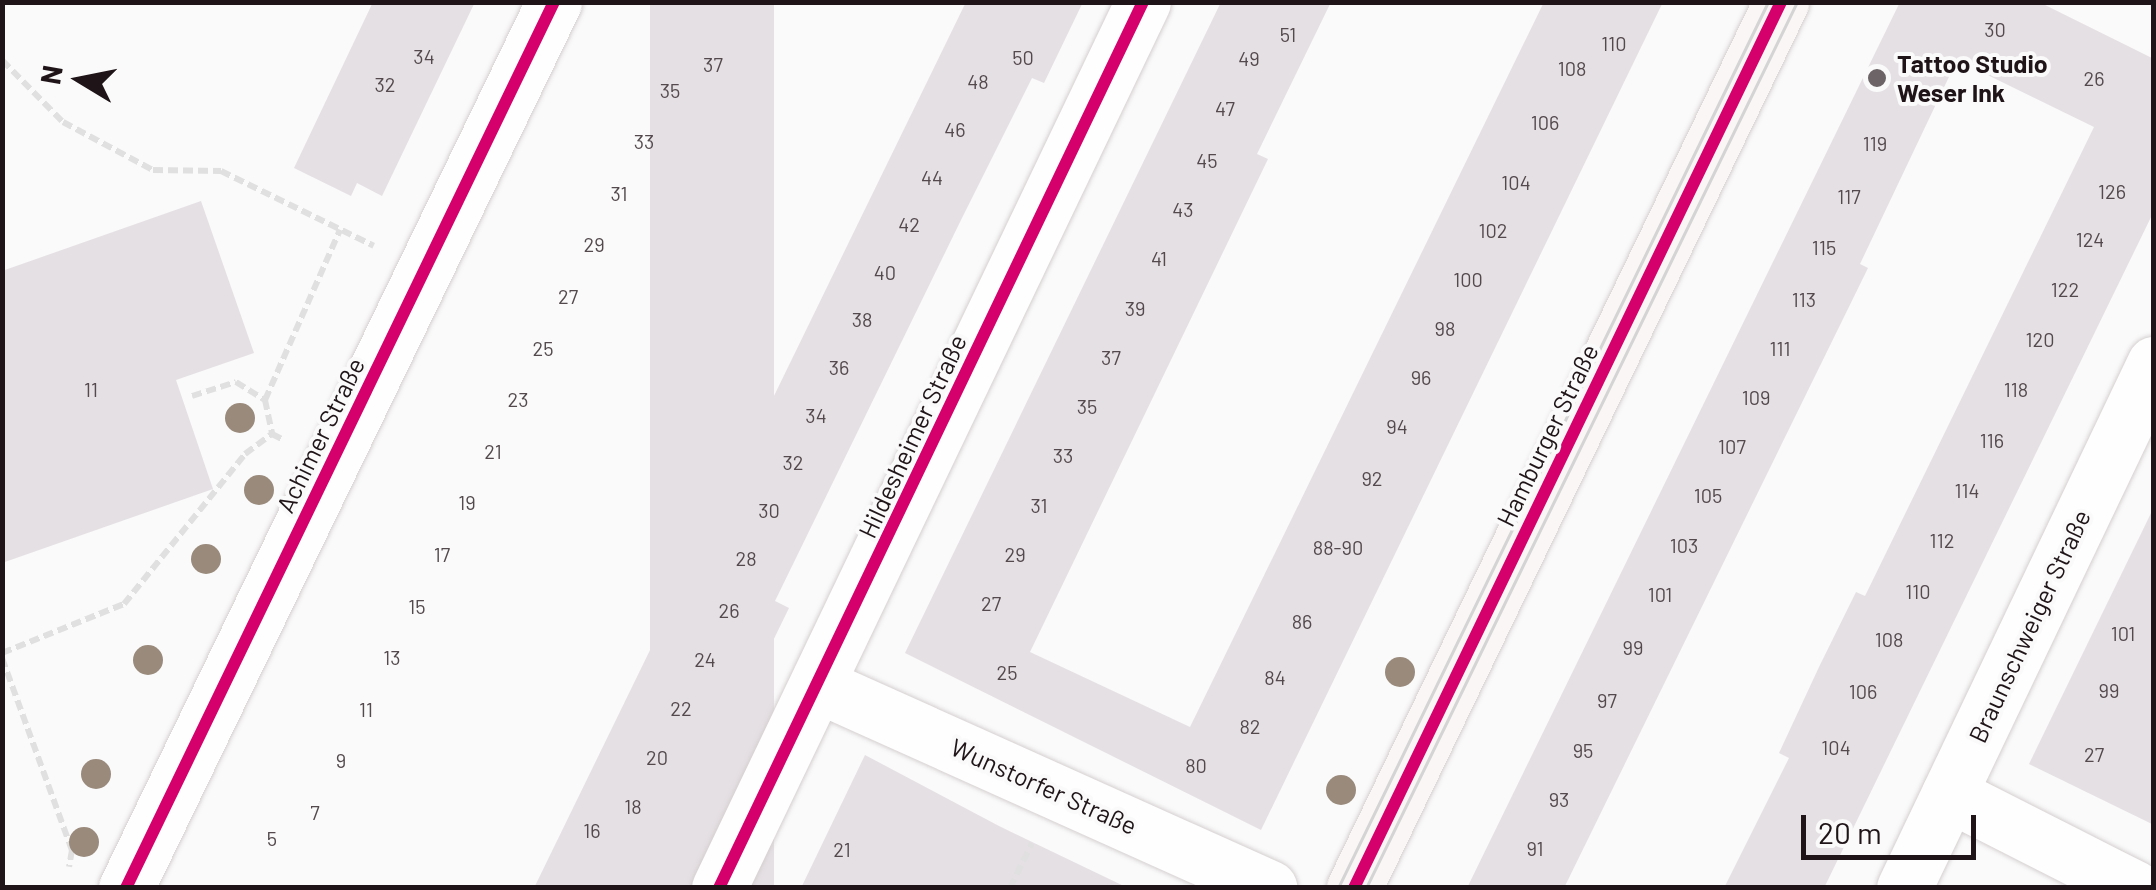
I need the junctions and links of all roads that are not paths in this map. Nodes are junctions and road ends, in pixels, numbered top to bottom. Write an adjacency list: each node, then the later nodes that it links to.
1 (554, 2): 7 (street, Achimer Straße)
2 (1143, 2): 5 (street, Hildesheimer Straße)
3 (1781, 2): 10 (street, Hamburger Straße)
4 (2154, 364): 6 (street, Braunschweiger Straße)
5 (818, 685): 8 (street, Hildesheimer Straße); 9 (street, Wunstorfer Straße)
6 (1949, 794): 11 (street, Braunschweiger Straße); 12 (street)
7 (126, 888)
8 (719, 888)
9 (1270, 888)
10 (1354, 888)
11 (1904, 888)
12 (2134, 888)

